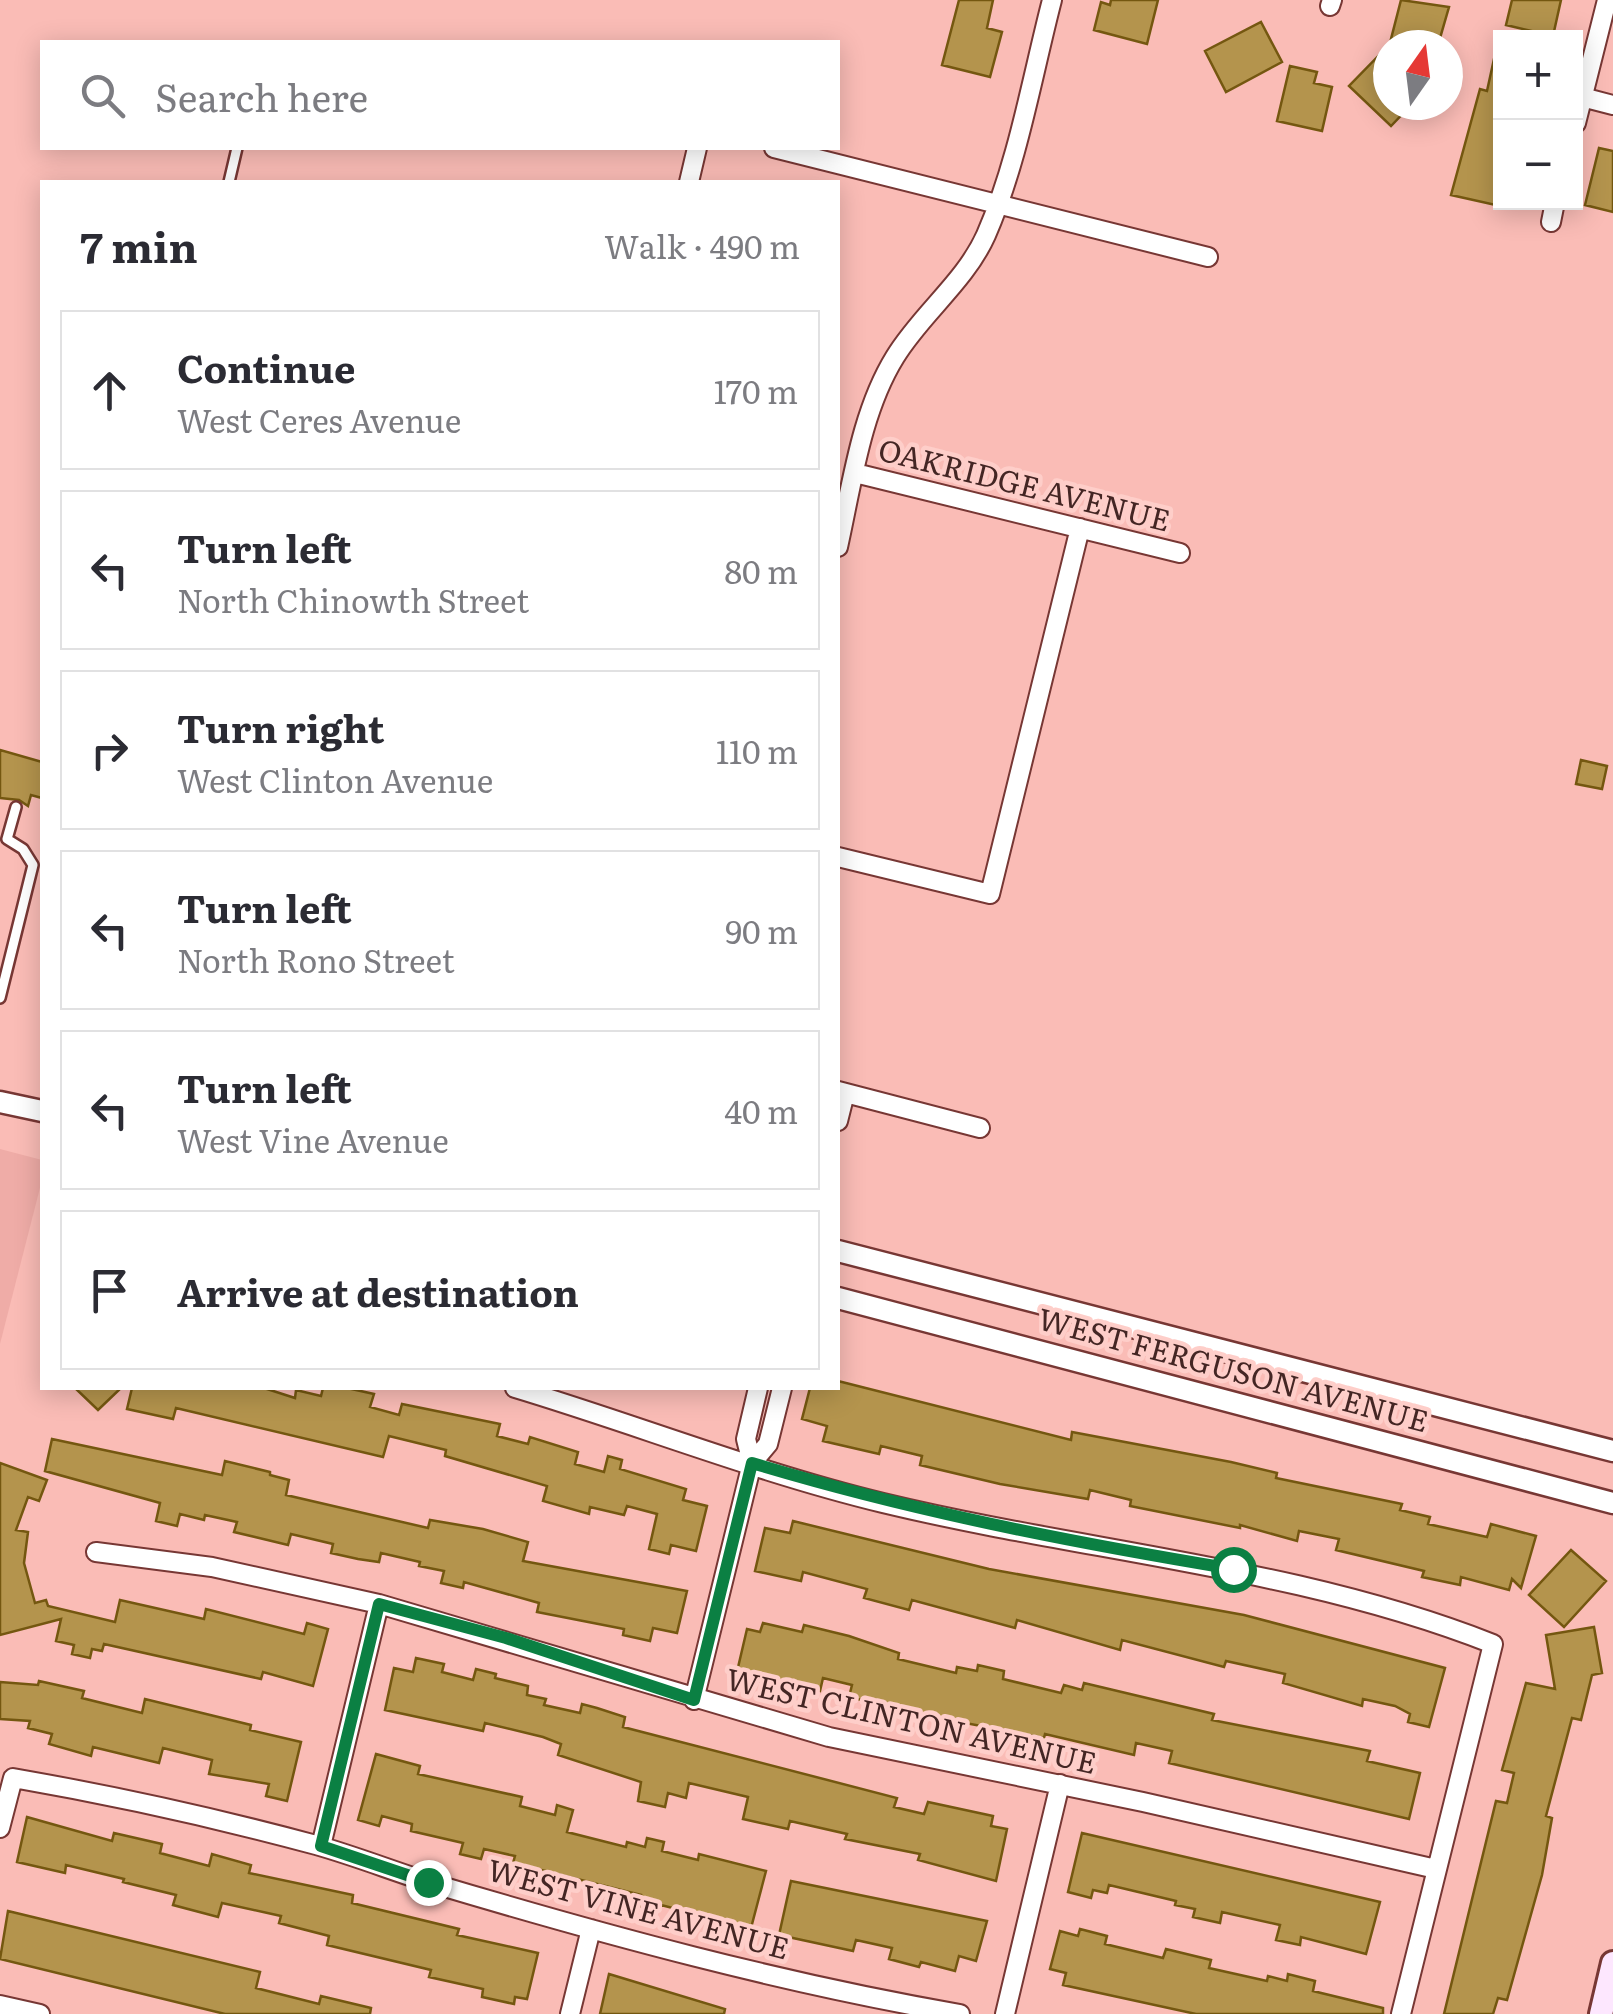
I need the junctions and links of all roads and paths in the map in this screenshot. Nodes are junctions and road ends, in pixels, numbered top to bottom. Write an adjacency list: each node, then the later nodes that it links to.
1 (1052, 0): 11 (street)
2 (1607, 0): 3 (street)
3 (1583, 93)
4 (1583, 97): 5 (street)
5 (1613, 105)
6 (236, 150): 9 (lane)
7 (697, 150): 10 (street)
8 (782, 150): 11 (street)
9 (229, 180)
10 (689, 180)
11 (998, 204): 14 (street); 15 (street)
12 (1554, 210): 13 (street)
13 (1550, 222)
14 (1208, 257)
15 (855, 473): 16 (street, OAKRIDGE AVENUE); 17 (street)
16 (1080, 528): 18 (street, OAKRIDGE AVENUE); 20 (street)
17 (840, 537)
18 (1180, 553)
19 (16, 807): 21 (lane)
20 (840, 857)
21 (0, 998)
22 (841, 1092): 25 (street)
23 (0, 1102): 24 (street)
24 (40, 1111)
25 (980, 1128)
26 (840, 1253): 31 (street, WEST FERGUSON AVENUE)
27 (840, 1299): 33 (street, WEST FERGUSON AVENUE)
28 (522, 1390): 32 (street)
29 (758, 1390): 32 (street)
30 (782, 1390): 32 (street)
31 (1613, 1451)
32 (752, 1463): 36 (street); 40 (street)
33 (1613, 1503)
34 (96, 1552): 35 (street, WEST CLINTON AVENUE)
35 (379, 1604): 36 (street, WEST CLINTON AVENUE); 39 (street)
36 (694, 1700): 37 (street, WEST CLINTON AVENUE)
37 (1060, 1784): 40 (street, WEST CLINTON AVENUE); 47 (street)
38 (0, 1828): 39 (street, WEST VINE AVENUE)
39 (321, 1846): 41 (street, WEST VINE AVENUE)
40 (1436, 1869): 48 (street)
41 (591, 1929): 45 (street); 46 (street, WEST VINE AVENUE)
42 (1613, 1963): 49 (main road)
43 (0, 2005): 44 (street)
44 (40, 2014)
45 (570, 2014)
46 (960, 2014)
47 (1006, 2014)
48 (1401, 2014)
49 (1601, 2014)

